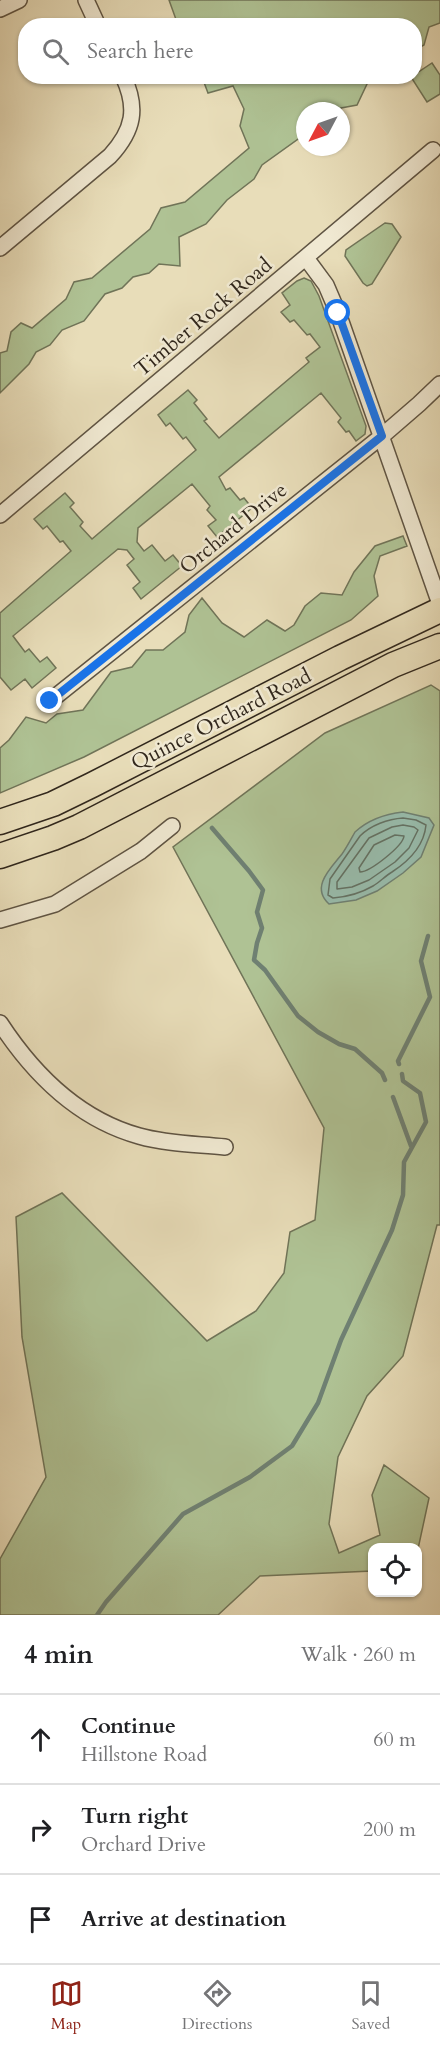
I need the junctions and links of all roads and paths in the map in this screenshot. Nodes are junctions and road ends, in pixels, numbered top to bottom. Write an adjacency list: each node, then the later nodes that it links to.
1 (19, 0): 3 (street)
2 (86, 0): 4 (street)
3 (0, 9)
4 (94, 18)
5 (126, 84): 7 (street)
6 (433, 150): 8 (street, Timber Rock Road)
7 (0, 248)
8 (306, 258): 10 (street); 11 (street, Timber Rock Road)
9 (440, 384): 10 (street, Orchard Drive)
10 (382, 436): 12 (street); 15 (street, Orchard Drive)
11 (0, 515)
12 (440, 604)
13 (440, 610): 16 (main road, Quince Orchard Road)
14 (440, 646): 18 (main road, Quince Orchard Road)
15 (50, 701)
16 (0, 822)
17 (172, 826): 19 (street)
18 (0, 856)
19 (0, 920)
20 (3, 1034): 21 (street)
21 (225, 1147)

